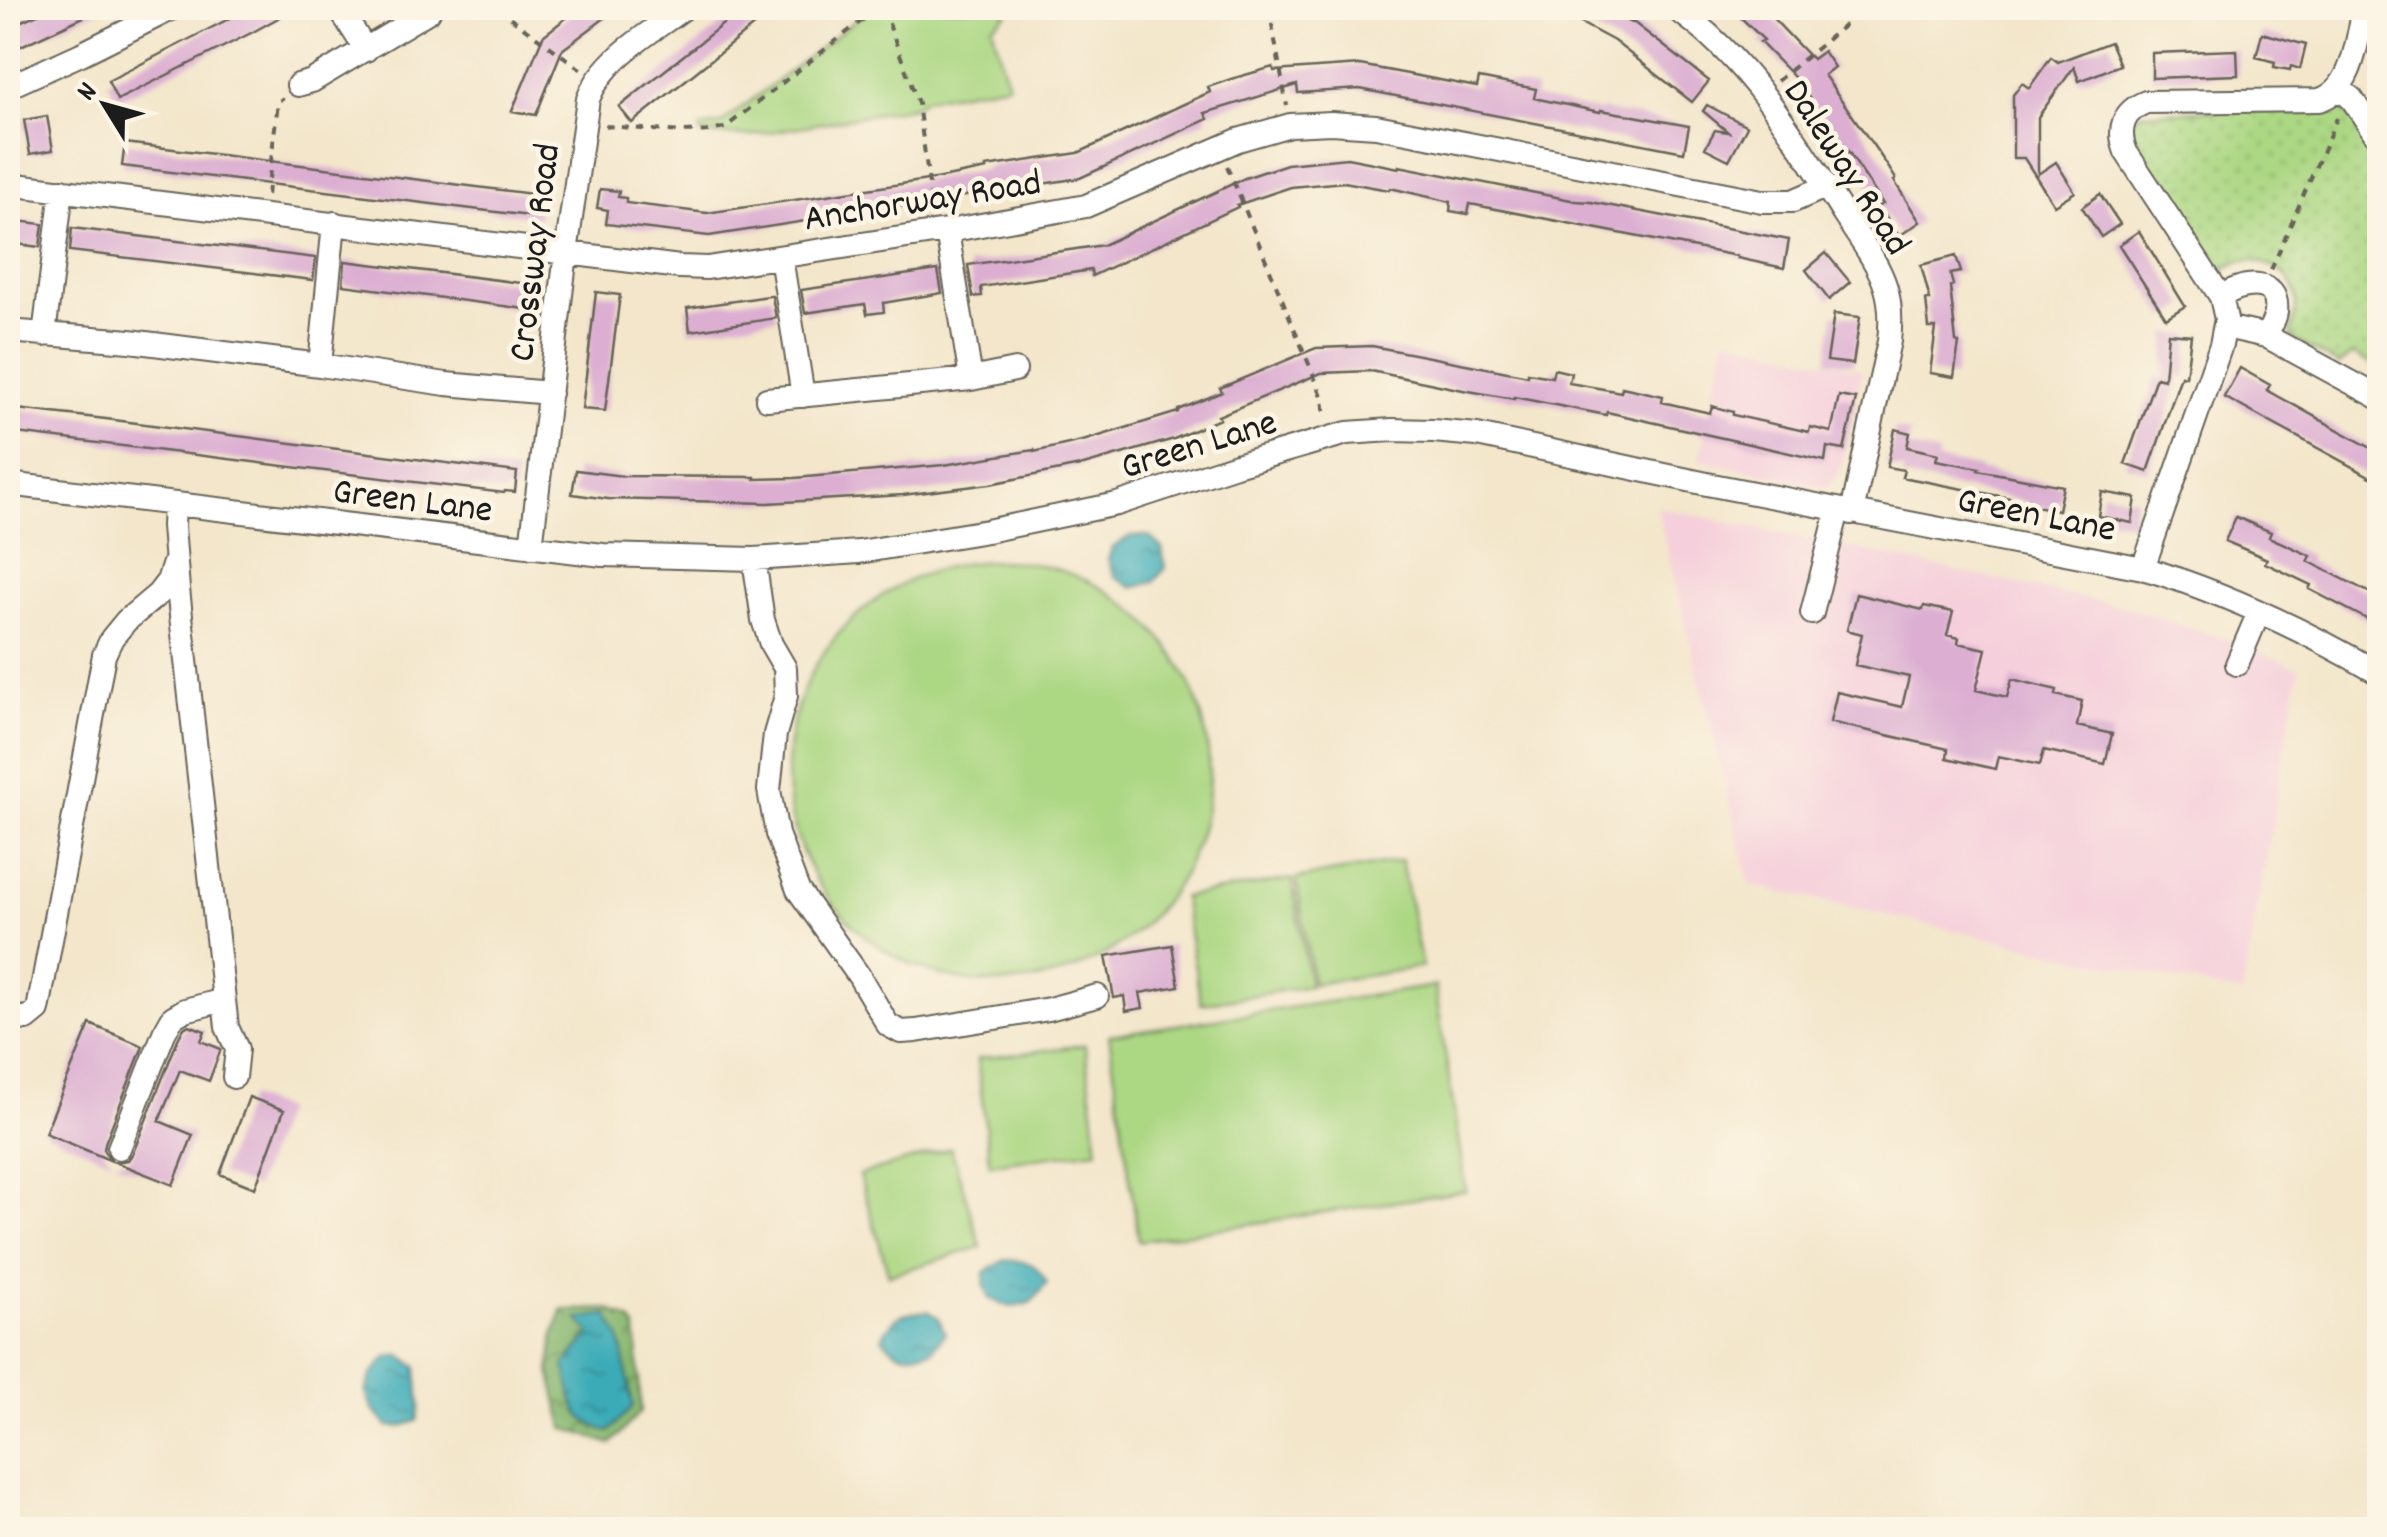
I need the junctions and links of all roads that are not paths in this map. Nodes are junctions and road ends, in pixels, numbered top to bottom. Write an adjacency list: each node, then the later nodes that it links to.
1 (173, 8): 8 (street)
2 (339, 8): 7 (street)
3 (684, 8): 17 (street, Crossway Road)
4 (1674, 8): 13 (street, Daleway Road)
5 (2364, 8): 9 (street)
6 (430, 12): 7 (street)
7 (366, 50): 10 (street)
8 (8, 87)
9 (2339, 88): 11 (street); 19 (street)
10 (294, 89)
11 (2380, 141)
12 (8, 184): 14 (street, Anchorway Road)
13 (1826, 186): 16 (street, Anchorway Road); 33 (street, Daleway Road)
14 (62, 190): 15 (street, Anchorway Road); 22 (street)
15 (334, 223): 17 (street, Anchorway Road); 24 (street)
16 (942, 232): 18 (street, Anchorway Road); 26 (street)
17 (566, 253): 18 (street, Anchorway Road); 27 (street, Crossway Road)
18 (782, 257): 28 (street)
19 (2220, 297): 20 (street); 23 (street)
20 (2226, 327): 23 (street); 37 (street)
21 (8, 331): 22 (street)
22 (44, 335): 24 (street)
23 (2266, 336): 29 (street)
24 (320, 365): 27 (street)
25 (1015, 370): 26 (street)
26 (971, 379): 28 (street)
27 (550, 392): 34 (street, Crossway Road)
28 (802, 396): 30 (street)
29 (2380, 398)
30 (767, 399)
31 (8, 488): 32 (street, Green Lane)
32 (174, 504): 34 (street, Green Lane); 35 (street)
33 (1845, 511): 36 (street, Green Lane); 37 (street, Green Lane); 39 (street, Daleway Road)
34 (531, 547): 36 (street, Green Lane)
35 (175, 557): 43 (street); 44 (street)
36 (754, 559): 42 (street)
37 (2144, 568): 38 (street, Green Lane)
38 (2259, 612): 40 (street); 41 (street, Green Lane)
39 (1812, 613)
40 (2237, 664)
41 (2380, 674)
42 (1097, 996)
43 (224, 1000): 45 (street); 46 (street)
44 (8, 1015)
45 (234, 1077)
46 (119, 1148)

